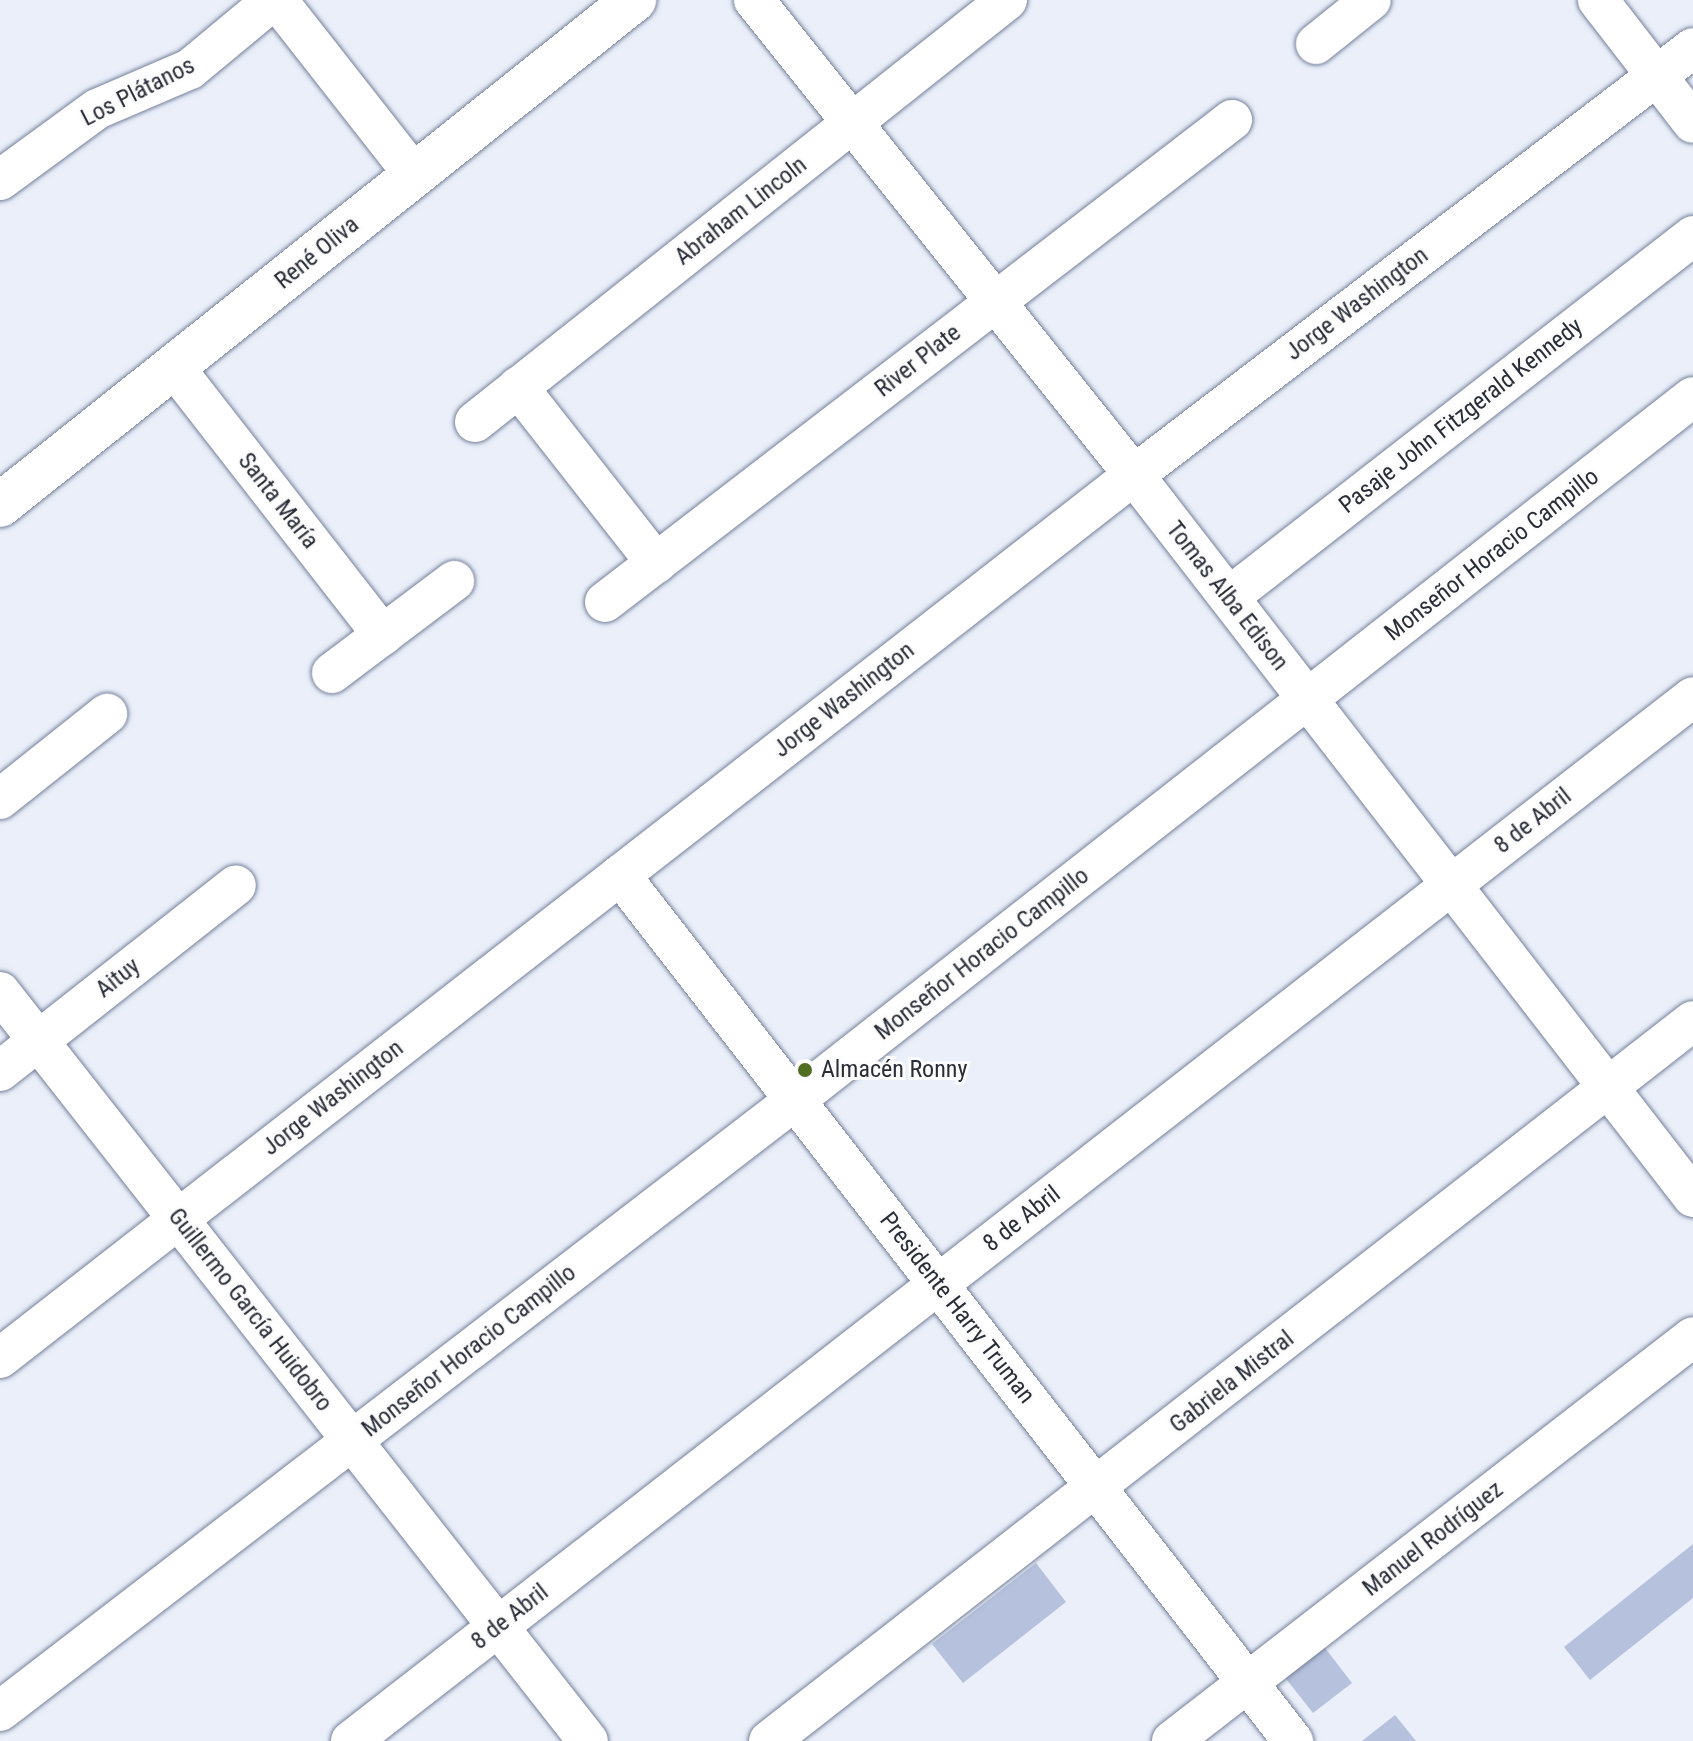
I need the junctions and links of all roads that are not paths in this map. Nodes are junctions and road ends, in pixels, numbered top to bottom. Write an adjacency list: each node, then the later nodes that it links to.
1 (275, 0): 13 (street); 14 (street, Los Plátanos)
2 (634, 0): 13 (street, René Oliva)
3 (754, 0): 11 (street, Tomas Alba Edison)
4 (1007, 0): 11 (street, Abraham Lincoln)
5 (1371, 0): 7 (street)
6 (1598, 0): 9 (street)
7 (1316, 44)
8 (1693, 48): 9 (street, Jorge Washington)
9 (1657, 76): 12 (street); 21 (street, Jorge Washington)
10 (1232, 120): 16 (street, River Plate)
11 (852, 123): 16 (street, Tomas Alba Edison); 18 (street, Abraham Lincoln)
12 (1693, 123)
13 (414, 175): 17 (street, René Oliva)
14 (0, 180)
15 (1693, 236): 25 (street, Pasaje John Fitzgerald Kennedy)
16 (995, 301): 21 (street, Tomas Alba Edison); 23 (street, River Plate)
17 (174, 367): 22 (street, René Oliva); 27 (street, Santa María)
18 (518, 387): 20 (street, Abraham Lincoln); 23 (street)
19 (1693, 397): 30 (street, Monseñor Horacio Campillo)
20 (475, 422)
21 (1134, 475): 25 (street, Tomas Alba Edison); 33 (street, Jorge Washington)
22 (0, 505)
23 (656, 563): 26 (street, River Plate)
24 (454, 581): 27 (street)
25 (1229, 597): 30 (street, Tomas Alba Edison)
26 (605, 602)
27 (383, 635): 28 (street)
28 (332, 673)
29 (1693, 697): 35 (street, 8 de Abril)
30 (1307, 699): 35 (street, Tomas Alba Edison); 41 (street, Monseñor Horacio Campillo)
31 (107, 714): 32 (street)
32 (0, 799)
33 (620, 875): 41 (street, Presidente Harry Truman); 43 (street, Jorge Washington)
34 (236, 885): 38 (street, Aituy)
35 (1451, 885): 40 (street, Tomas Alba Edison); 44 (street, 8 de Abril)
36 (0, 992): 38 (street, Guillermo García Huidobro)
37 (1693, 1021): 40 (street, Gabriela Mistral)
38 (38, 1040): 39 (street, Aituy); 43 (street, Guillermo García Huidobro)
39 (0, 1071)
40 (1608, 1088): 42 (street, Tomas Alba Edison); 48 (street, Gabriela Mistral)
41 (795, 1100): 44 (street, Presidente Harry Truman); 47 (street, Monseñor Horacio Campillo)
42 (1693, 1197)
43 (178, 1219): 46 (street, Jorge Washington); 47 (street, Guillermo García Huidobro)
44 (938, 1284): 48 (street, Presidente Harry Truman); 49 (street, 8 de Abril)
45 (1693, 1337): 50 (street, Manuel Rodríguez)
46 (0, 1358)
47 (352, 1440): 49 (street, Guillermo García Huidobro); 51 (street, Monseñor Horacio Campillo)
48 (1097, 1488): 50 (street, Presidente Harry Truman); 54 (street, Gabriela Mistral)
49 (498, 1626): 52 (street, 8 de Abril); 53 (street, Guillermo García Huidobro)
50 (1248, 1682): 55 (street, Manuel Rodríguez); 56 (street, Presidente Harry Truman)
51 (0, 1711)
52 (351, 1741)
53 (588, 1741)
54 (769, 1741)
55 (1172, 1741)
56 (1293, 1741)

